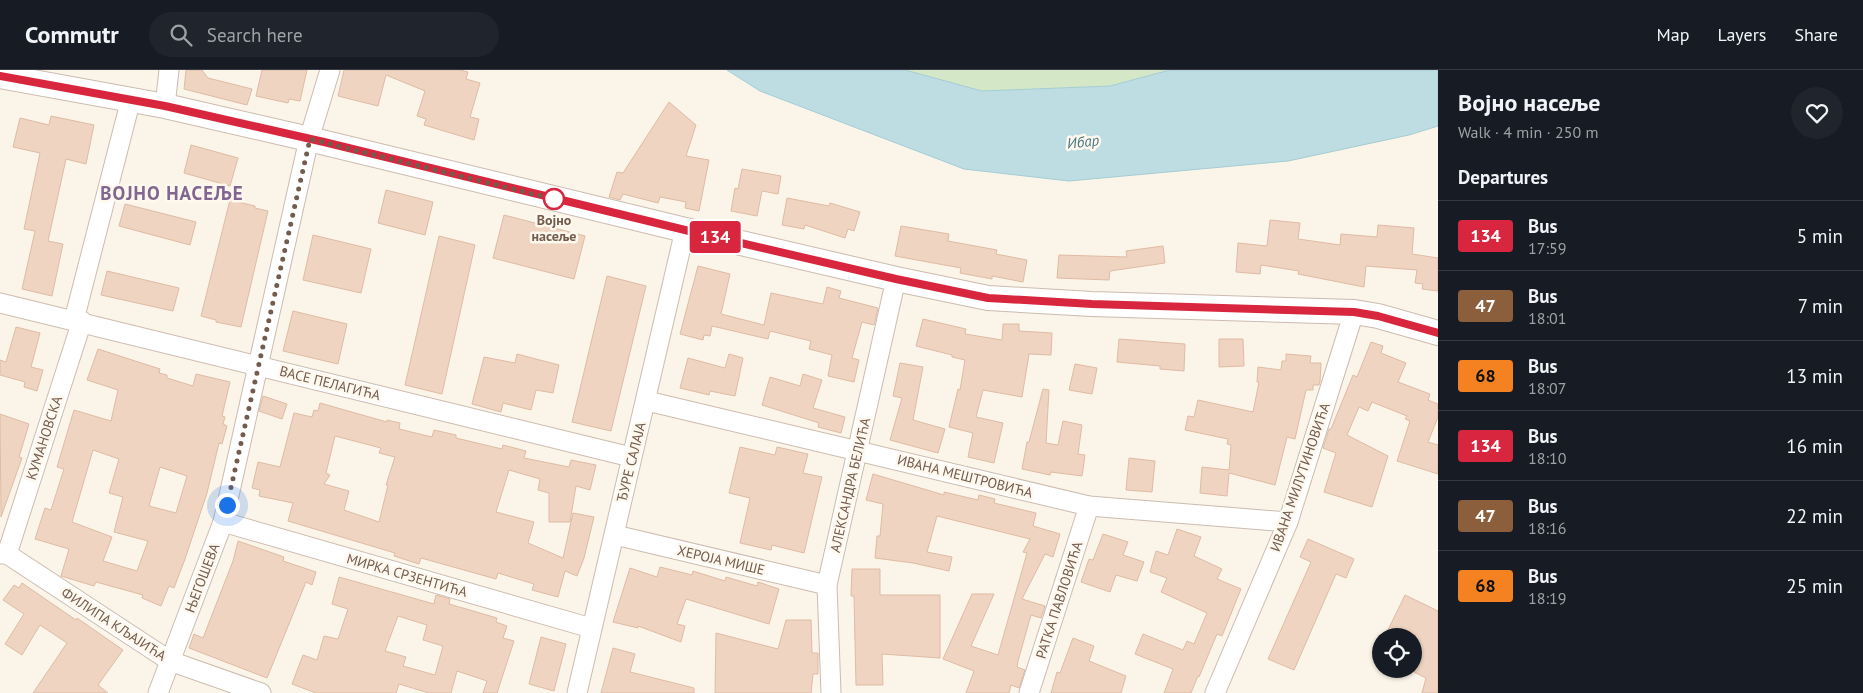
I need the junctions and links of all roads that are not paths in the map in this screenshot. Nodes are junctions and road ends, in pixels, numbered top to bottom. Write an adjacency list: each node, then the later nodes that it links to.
1 (169, 70): 5 (street)
2 (330, 70): 6 (street, ЊЕГОШЕВА)
3 (5, 75): 4 (street)
4 (131, 99): 5 (street); 11 (street, КУМАНОВСКА)
5 (165, 106): 6 (street)
6 (310, 139): 7 (street); 13 (street, ЊЕГОШЕВА)
7 (685, 230): 8 (street); 14 (street, ЂУРЕ САЛАЈА)
8 (896, 279): 10 (street); 15 (street, АЛЕКСАНДРА БЕЛИЋА)
9 (0, 303): 11 (street, ВАСЕ ПЕЛАГИЋА)
10 (1354, 312): 12 (street); 19 (street, ИВАНА МИЛУТИНОВИЋА)
11 (78, 321): 13 (street, ВАСЕ ПЕЛАГИЋА); 21 (street, КУМАНОВСКА)
12 (1438, 333)
13 (257, 365): 16 (street, ВАСЕ ПЕЛАГИЋА); 18 (street, ЊЕГОШЕВА)
14 (647, 401): 15 (street, ИВАНА МЕШТРОВИЋА); 16 (street, ЂУРЕ САЛАЈА)
15 (858, 450): 17 (street, ИВАНА МЕШТРОВИЋА); 22 (street, АЛЕКСАНДРА БЕЛИЋА)
16 (631, 457): 20 (street, ЂУРЕ САЛАЈА)
17 (1089, 506): 19 (street, ИВАНА МЕШТРОВИЋА); 29 (street, РАТКА ПАВЛОВИЋА)
18 (223, 522): 23 (street, МИРКА СРЗЕНТИЋА); 24 (street, ЊЕГОШЕВА)
19 (1288, 522): 30 (street, ИВАНА МИЛУТИНОВИЋА)
20 (614, 535): 22 (street, ХЕРОЈА МИШЕ); 23 (street, ЂУРЕ САЛАЈА)
21 (3, 554): 24 (street, ФИЛИПА КЉАЈИЋА)
22 (826, 585): 28 (street, АЛЕКСАНДРА БЕЛИЋА)
23 (591, 628): 27 (street, ЂУРЕ САЛАЈА)
24 (170, 661): 25 (street, ЊЕГОШЕВА); 26 (street, ФИЛИПА КЉАЈИЋА)
25 (158, 693)
26 (261, 693)
27 (577, 693)
28 (830, 693)
29 (1028, 693)
30 (1215, 693)

